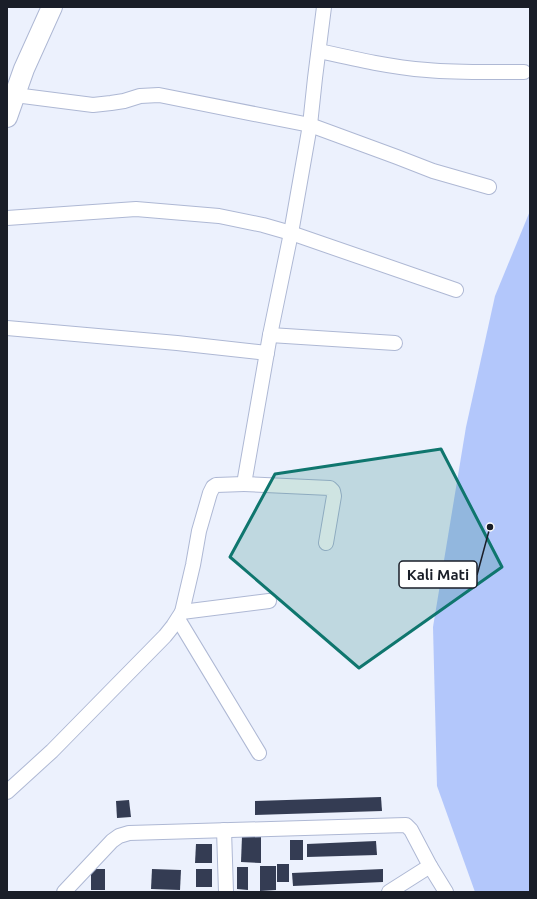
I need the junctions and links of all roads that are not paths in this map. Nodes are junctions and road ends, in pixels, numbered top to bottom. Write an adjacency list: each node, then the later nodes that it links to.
1 (52, 7): 5 (main road)
2 (324, 7): 3 (street)
3 (319, 51): 4 (street); 6 (street)
4 (524, 72)
5 (10, 105): 6 (street)
6 (310, 125): 7 (street); 9 (street)
7 (489, 187)
8 (7, 218): 9 (street)
9 (291, 233): 10 (street); 12 (street)
10 (456, 290)
11 (7, 328): 14 (street)
12 (270, 334): 13 (street); 14 (street)
13 (395, 343)
14 (267, 353): 15 (street)
15 (244, 484): 16 (street); 18 (street)
16 (326, 543)
17 (269, 601): 18 (street)
18 (180, 615): 19 (street); 20 (street)
19 (259, 753)
20 (7, 792)
21 (224, 830): 22 (street); 23 (street); 24 (street)
22 (430, 866): 25 (street); 26 (street)
23 (64, 892)
24 (226, 892)
25 (389, 892)
26 (446, 892)

